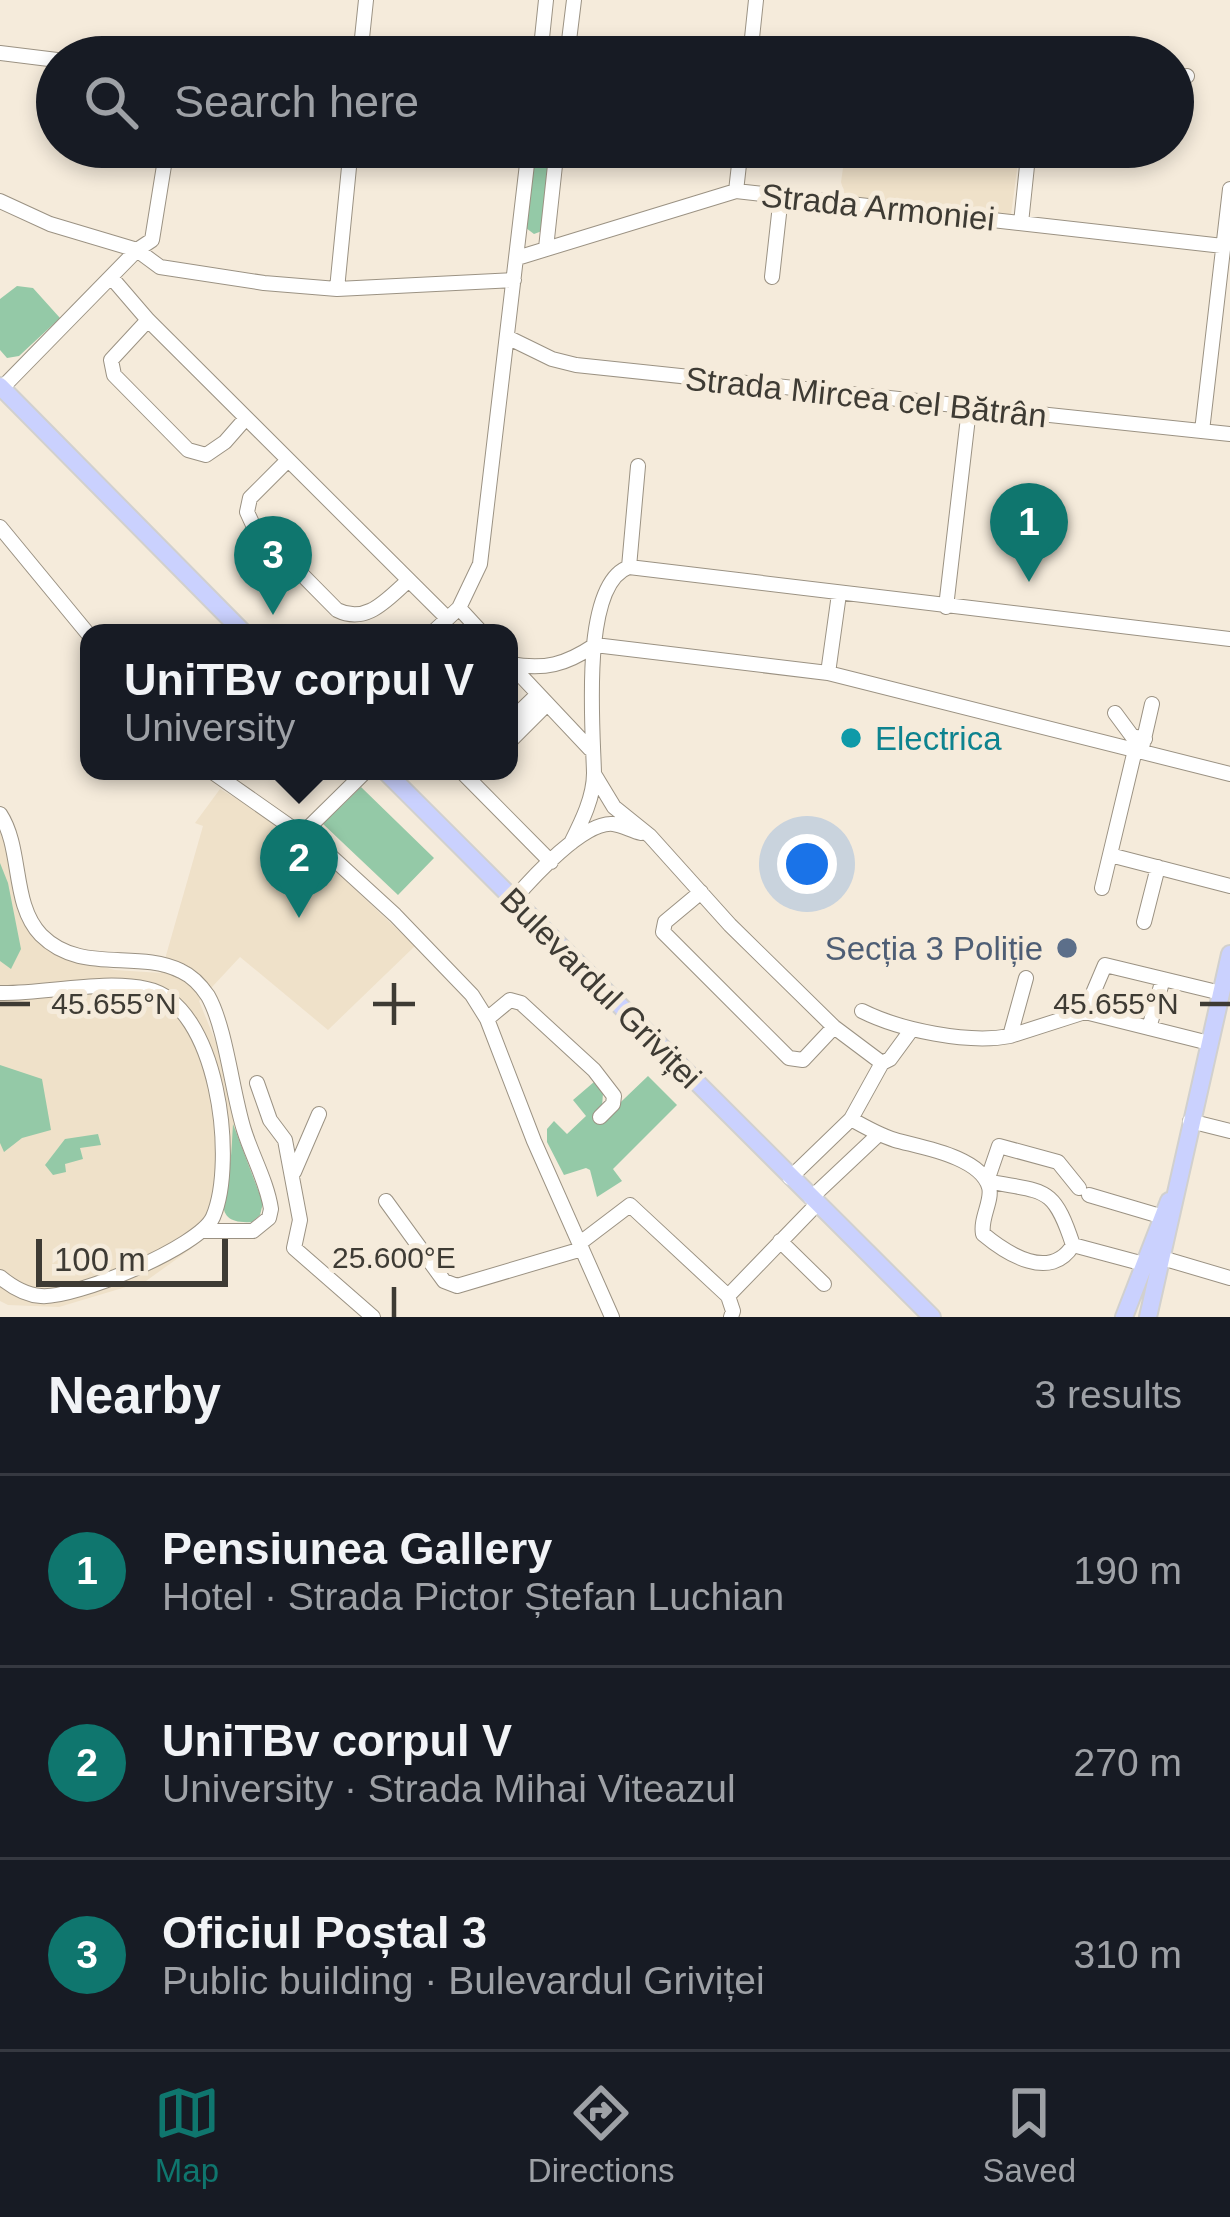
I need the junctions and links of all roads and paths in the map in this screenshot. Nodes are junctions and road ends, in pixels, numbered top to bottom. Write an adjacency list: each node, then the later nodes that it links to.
1 (366, 0): 5 (street)
2 (546, 0): 6 (street)
3 (574, 0): 7 (street)
4 (756, 0): 8 (street)
5 (362, 36)
6 (542, 36)
7 (570, 36)
8 (752, 36)
9 (0, 53): 10 (street)
10 (36, 57)
11 (164, 168): 24 (street)
12 (349, 168): 29 (street)
13 (528, 168): 25 (street)
14 (555, 168): 23 (street)
15 (739, 168): 18 (street)
16 (1027, 168): 21 (street, Strada Armoniei)
17 (1230, 189): 22 (street)
18 (736, 191): 19 (street, Strada Armoniei); 23 (street)
19 (781, 196): 21 (street, Strada Armoniei); 27 (street)
20 (0, 201): 24 (street)
21 (1021, 223): 22 (street, Strada Armoniei)
22 (1223, 245): 35 (street)
23 (546, 248): 25 (street)
24 (137, 250): 26 (street); 29 (street)
25 (517, 258): 28 (street)
26 (111, 277): 30 (street); 32 (street)
27 (772, 277)
28 (514, 280): 29 (street); 31 (street)
29 (337, 289)
30 (148, 320): 34 (street); 34 (street)
31 (507, 337): 33 (street, Strada Mircea cel Bătrân); 44 (street)
32 (1, 387): 46 (main road)
33 (968, 409): 35 (street, Strada Mircea cel Bătrân); 43 (street)
34 (246, 418): 37 (street)
35 (1202, 431): 36 (street, Strada Mircea cel Bătrân)
36 (1230, 434)
37 (288, 460): 41 (street); 41 (street)
38 (638, 466): 40 (street)
39 (0, 527): 45 (street)
40 (629, 567): 42 (street); 50 (street)
41 (409, 580): 44 (street)
42 (839, 594): 43 (street); 53 (street)
43 (946, 607): 49 (street)
44 (453, 613): 47 (street); 48 (street)
45 (80, 624)
46 (235, 624)
47 (441, 624)
48 (469, 624)
49 (1230, 639)
50 (595, 645): 51 (street); 53 (street); 60 (street)
51 (518, 665)
52 (518, 673): 54 (street)
53 (828, 674): 59 (street)
54 (542, 699): 57 (street); 58 (street); 60 (street)
55 (1152, 704): 59 (street)
56 (1115, 713): 59 (street)
57 (518, 716)
58 (518, 730)
59 (1140, 747): 62 (street); 75 (street)
60 (590, 749): 61 (street)
61 (594, 774): 67 (street); 68 (street)
62 (1230, 774)
63 (224, 780): 72 (street)
64 (358, 780): 72 (street)
65 (394, 780): 81 (main road, Bulevardul Griviței)
66 (476, 780): 76 (street)
67 (590, 799): 68 (street); 70 (street)
68 (612, 804): 71 (street); 73 (street)
69 (0, 814): 111 (street)
70 (585, 816): 71 (street); 74 (street)
71 (604, 825): 73 (street); 74 (street)
72 (303, 833): 90 (street)
73 (650, 836): 80 (street)
74 (571, 843): 76 (street)
75 (1110, 855): 77 (street); 79 (street)
76 (551, 862): 81 (street)
77 (1158, 867): 78 (street); 82 (street)
78 (1230, 886)
79 (1102, 888)
80 (701, 892): 91 (street); 91 (street)
81 (514, 899): 105 (main road, Bulevardul Griviței)
82 (1144, 922)
83 (1230, 954): 87 (main road)
84 (1026, 978): 94 (street)
85 (1163, 979): 87 (street); 89 (street); 92 (street)
86 (0, 993): 111 (street)
87 (1221, 993): 95 (main road)
88 (862, 1010): 93 (street)
89 (1084, 1012): 92 (street); 94 (street)
90 (487, 1019): 99 (street); 114 (street)
91 (834, 1027): 96 (street)
92 (1149, 1028): 95 (street)
93 (912, 1030): 94 (street); 96 (street)
94 (1010, 1036)
95 (1209, 1043): 101 (main road)
96 (882, 1063): 100 (street)
97 (257, 1083): 104 (street)
98 (319, 1114): 104 (street)
99 (600, 1117)
100 (850, 1119): 103 (street); 105 (street)
101 (1190, 1121): 102 (street); 107 (main road)
102 (1230, 1131)
103 (879, 1134): 106 (street); 108 (street)
104 (292, 1177): 122 (street)
105 (790, 1178): 108 (main road, Bulevardul Griviței)
106 (987, 1181): 110 (street); 113 (street); 113 (street)
107 (1173, 1195): 110 (main road); 115 (main road)
108 (814, 1201): 112 (street); 125 (main road, Bulevardul Griviței)
109 (386, 1202): 114 (street)
110 (1160, 1216): 115 (main road)
111 (203, 1231): 120 (street)
112 (780, 1241): 118 (street); 121 (street)
113 (1073, 1245): 115 (street)
114 (581, 1246): 121 (street); 123 (street)
115 (1153, 1261): 117 (street); 126 (main road); 127 (main road)
116 (0, 1277): 120 (street)
117 (1230, 1278)
118 (824, 1284)
119 (0, 1290): 120 (street)
120 (23, 1292)
121 (728, 1296): 124 (street)
122 (373, 1317)
123 (612, 1317)
124 (731, 1317)
125 (932, 1317)
126 (1124, 1317)
127 (1148, 1317)

